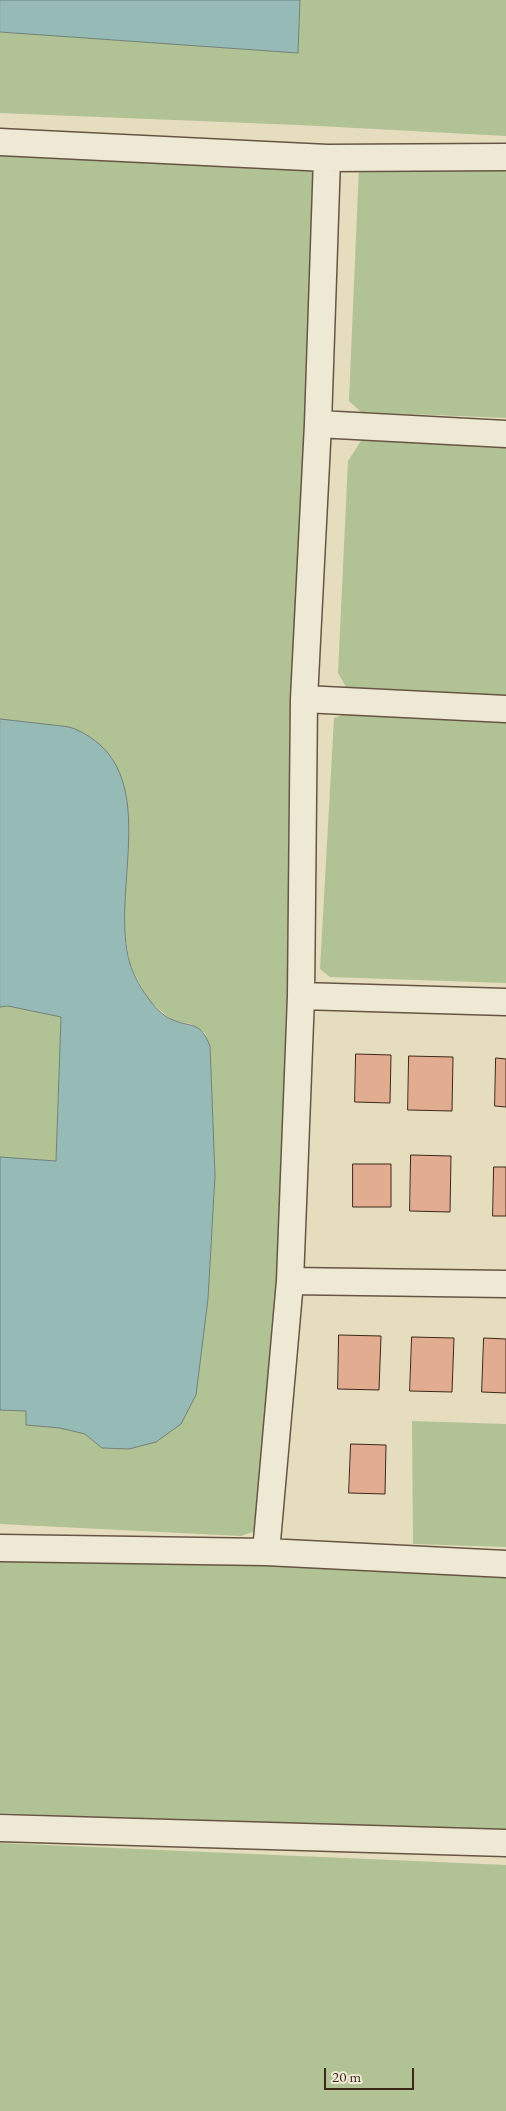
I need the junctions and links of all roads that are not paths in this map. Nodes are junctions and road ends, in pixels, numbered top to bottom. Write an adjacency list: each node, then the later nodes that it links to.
1 (0, 142): 3 (street)
2 (506, 157): 3 (street)
3 (327, 158): 4 (street)
4 (318, 424): 5 (street); 6 (street)
5 (506, 434)
6 (304, 699): 7 (street); 8 (street)
7 (506, 709)
8 (301, 996): 9 (street); 10 (street)
9 (506, 1002)
10 (290, 1281): 11 (street); 13 (street)
11 (506, 1284)
12 (0, 1548): 13 (street)
13 (266, 1552): 14 (street)
14 (506, 1564)
15 (0, 1828): 16 (street)
16 (506, 1843)

